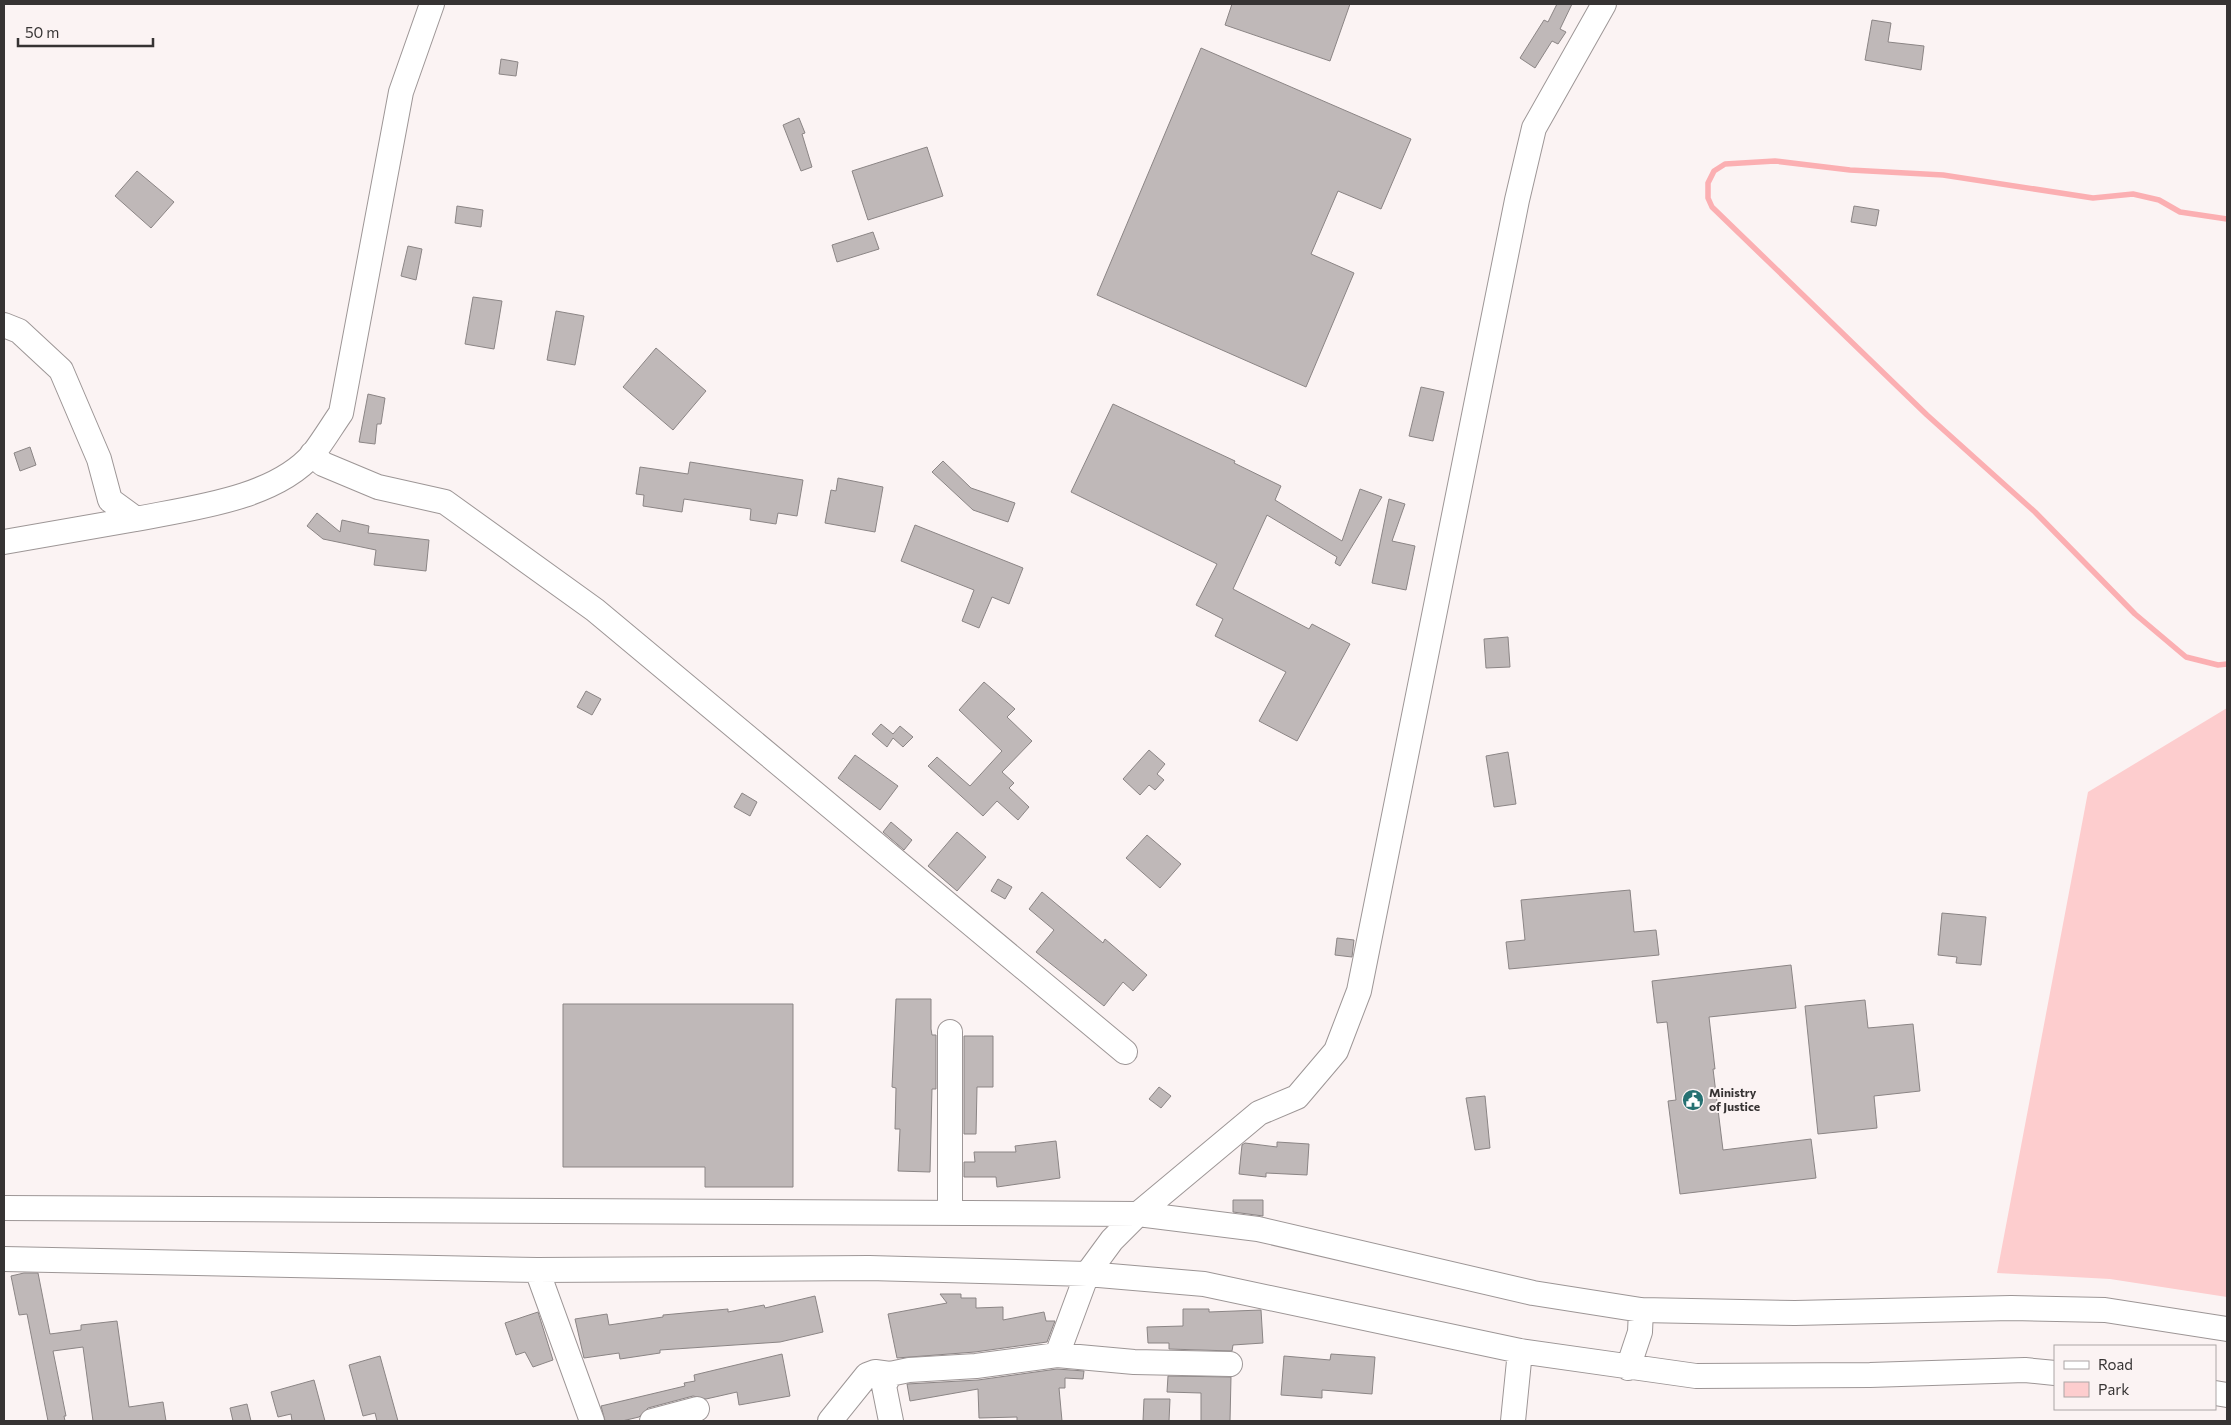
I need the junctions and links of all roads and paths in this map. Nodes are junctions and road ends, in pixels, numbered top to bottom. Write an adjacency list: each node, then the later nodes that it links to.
1 (432, 4): 4 (street)
2 (1604, 4): 11 (street)
3 (4, 325): 5 (street)
4 (312, 454): 5 (street); 8 (street)
5 (136, 519): 6 (street)
6 (4, 542)
7 (950, 1032): 10 (street)
8 (1125, 1052)
9 (4, 1208): 10 (street)
10 (950, 1212): 11 (street)
11 (1138, 1214): 14 (street); 15 (street)
12 (4, 1258): 13 (street)
13 (537, 1270): 14 (street); 24 (street)
14 (1087, 1274): 17 (street); 18 (street)
15 (1641, 1310): 16 (street); 20 (street)
16 (2227, 1329)
17 (1520, 1351): 20 (street); 28 (street)
18 (1057, 1355): 19 (street); 22 (street)
19 (1230, 1364)
20 (1628, 1368): 21 (street)
21 (2054, 1373)
22 (890, 1374): 26 (street); 27 (street)
23 (697, 1410): 25 (street)
24 (592, 1421)
25 (652, 1421)
26 (830, 1421)
27 (890, 1421)
28 (1513, 1421)

